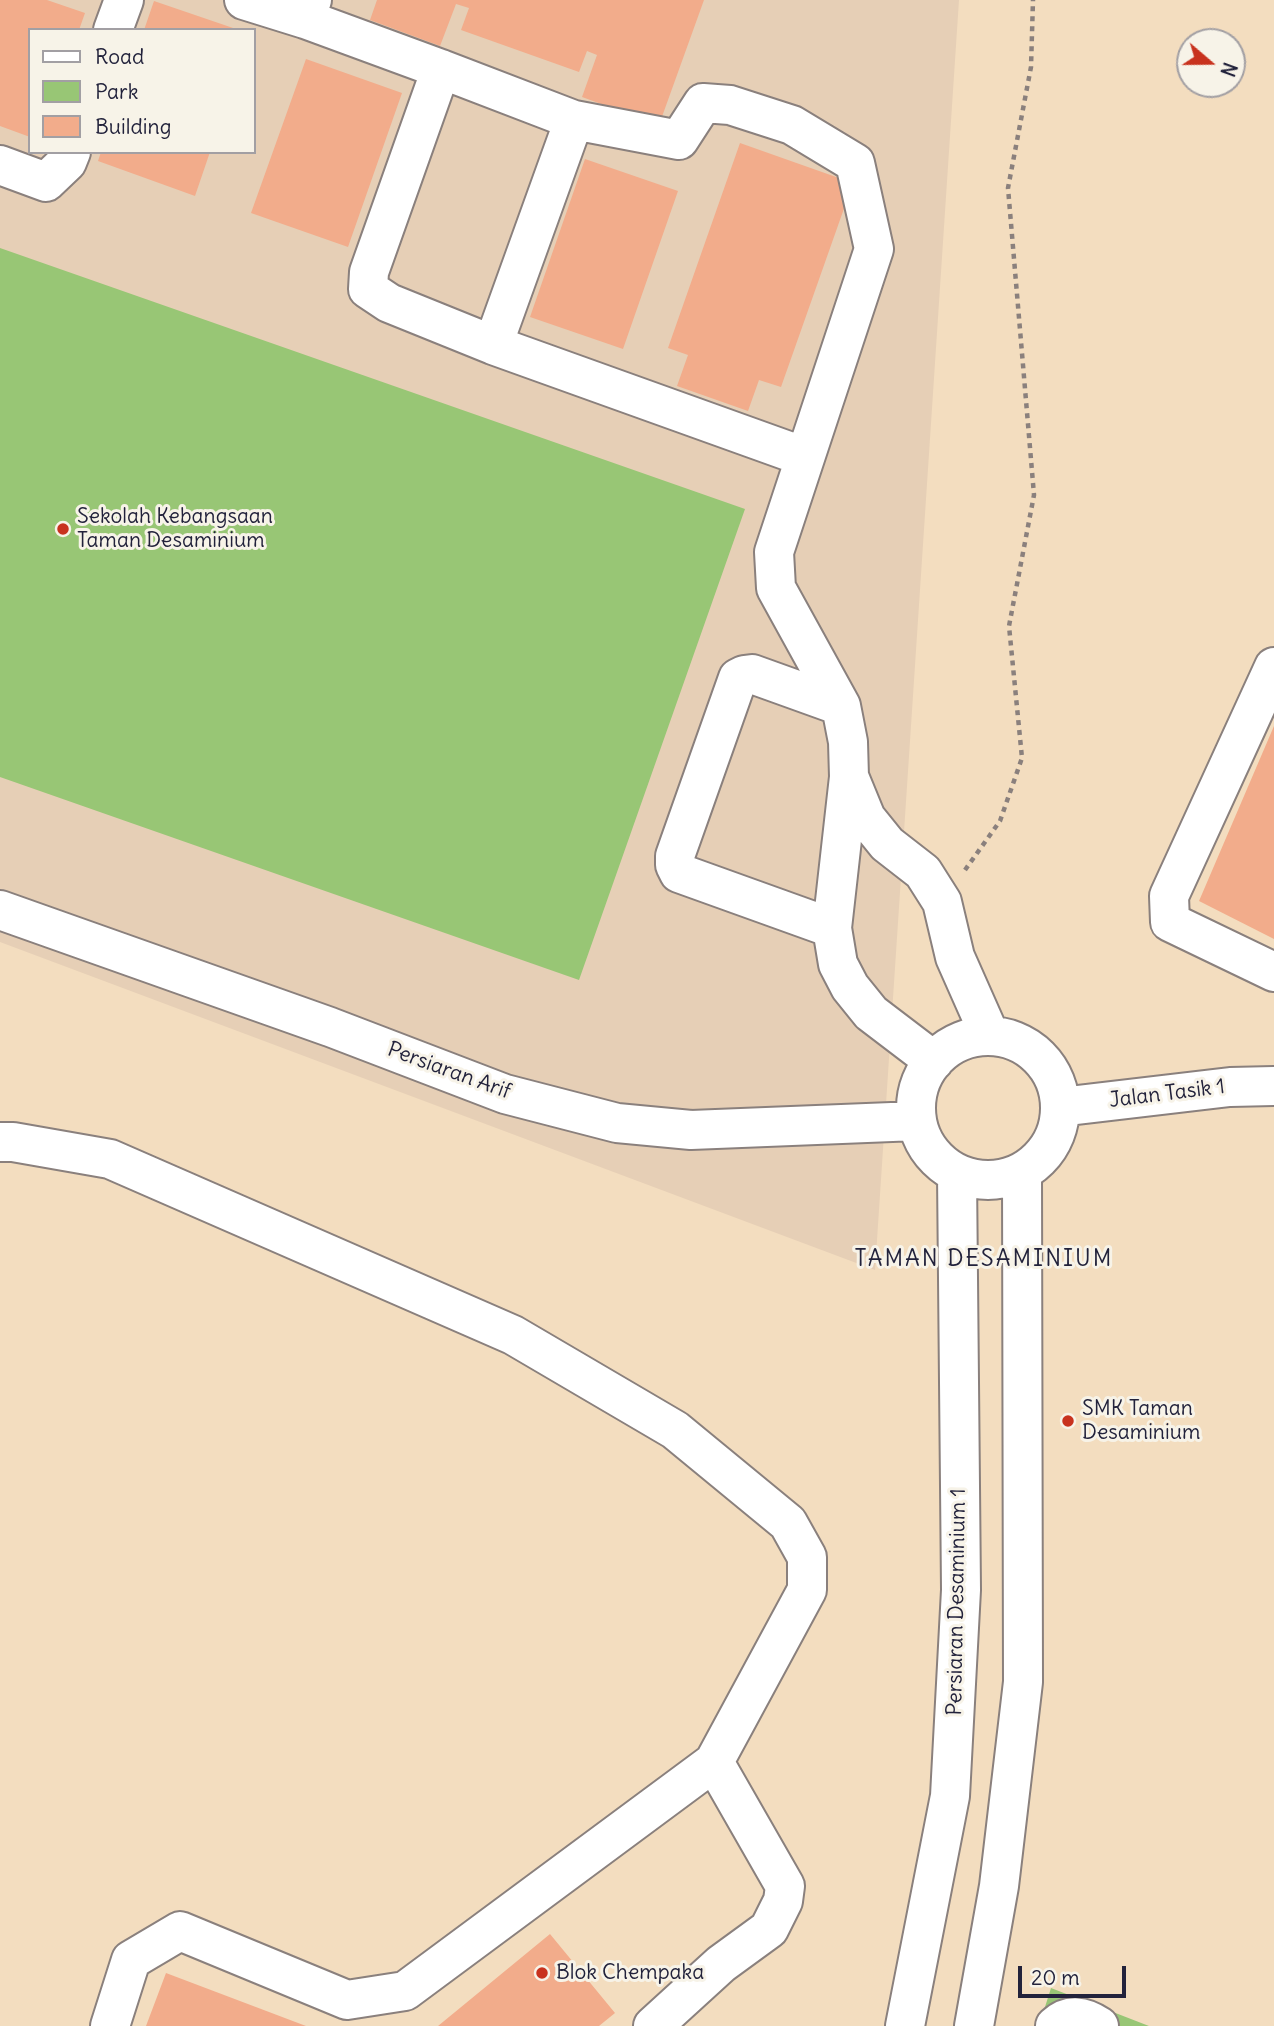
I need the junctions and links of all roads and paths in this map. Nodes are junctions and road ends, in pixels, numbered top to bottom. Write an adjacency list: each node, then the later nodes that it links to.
1 (124, 0): 4 (street)
2 (1034, 0): 14 (path)
3 (282, 6): 5 (street)
4 (114, 28)
5 (442, 69): 6 (street); 9 (street)
6 (574, 120): 9 (street); 10 (street)
7 (70, 154): 8 (street)
8 (0, 165)
9 (493, 345): 10 (street)
10 (804, 457): 12 (street)
11 (1274, 667): 17 (street)
12 (841, 706): 13 (street); 16 (street)
13 (849, 777): 14 (street); 16 (street)
14 (942, 902): 18 (street)
15 (0, 910): 22 (street, Persiaran Arif)
16 (832, 928): 19 (street)
17 (1274, 972)
18 (990, 1035): 19 (street); 21 (street)
19 (934, 1061): 22 (street)
20 (1274, 1086): 21 (street, Jalan Tasik 1)
21 (1060, 1107): 24 (street)
22 (917, 1121): 25 (street)
23 (0, 1142): 26 (street)
24 (1022, 1173): 25 (street); 30 (street)
25 (957, 1174): 29 (street, Persiaran Desaminium 1)
26 (714, 1762): 27 (street); 28 (street)
27 (110, 2026)
28 (653, 2026)
29 (905, 2026)
30 (975, 2026)
31 (1055, 2026): 32 (street)
32 (1099, 2026)

